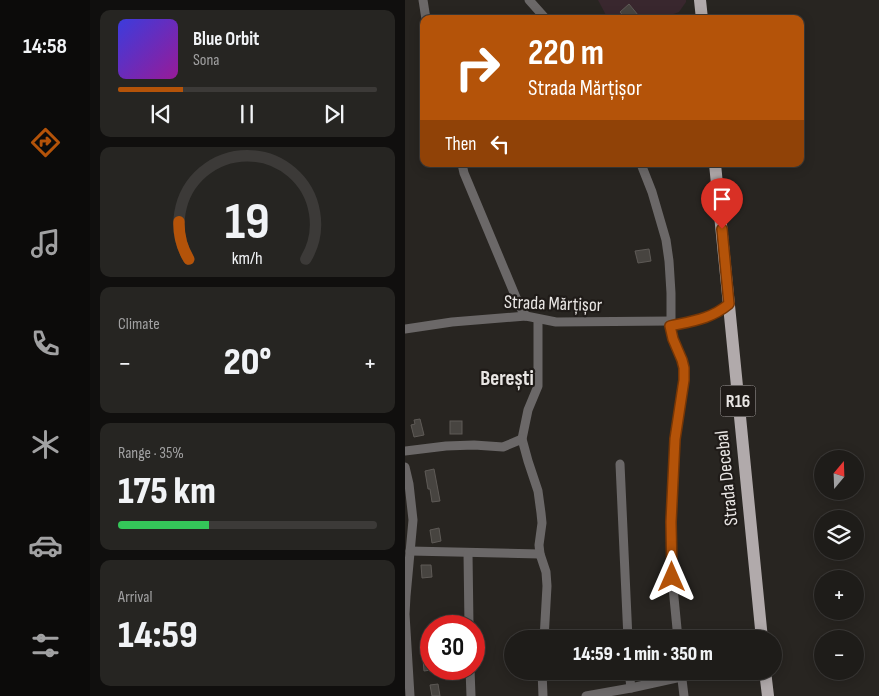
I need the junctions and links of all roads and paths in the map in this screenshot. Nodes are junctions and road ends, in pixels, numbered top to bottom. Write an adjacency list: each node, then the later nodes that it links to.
1 (423, 0): 4 (street)
2 (529, 0): 5 (street)
3 (700, 0): 6 (main road)
4 (425, 15)
5 (542, 15)
6 (701, 15)
7 (463, 167): 11 (street)
8 (642, 167): 13 (street)
9 (715, 167): 10 (main road, Strada Decebal / R16)
10 (729, 304): 13 (street, Strada Mărțișor); 26 (main road, Strada Decebal / R16)
11 (525, 316): 12 (street, Strada Mărțișor); 14 (street, Strada Mărțișor)
12 (538, 319): 13 (street, Strada Mărțișor); 15 (street)
13 (670, 323): 25 (street)
14 (405, 329)
15 (522, 439): 16 (street); 21 (street)
16 (405, 451)
17 (620, 464): 24 (street)
18 (405, 467): 19 (street)
19 (410, 552): 20 (street); 34 (street)
20 (468, 553): 21 (street); 22 (street)
21 (540, 554): 23 (street)
22 (469, 615)
23 (545, 630)
24 (628, 630)
25 (677, 630)
26 (760, 630)
27 (470, 680): 35 (street)
28 (543, 680): 36 (street)
29 (630, 680): 33 (street)
30 (660, 680): 33 (street)
31 (682, 680): 38 (street)
32 (766, 680): 39 (main road)
33 (631, 688): 37 (street)
34 (410, 696)
35 (471, 696)
36 (543, 696)
37 (586, 696)
38 (684, 696)
39 (768, 696)

